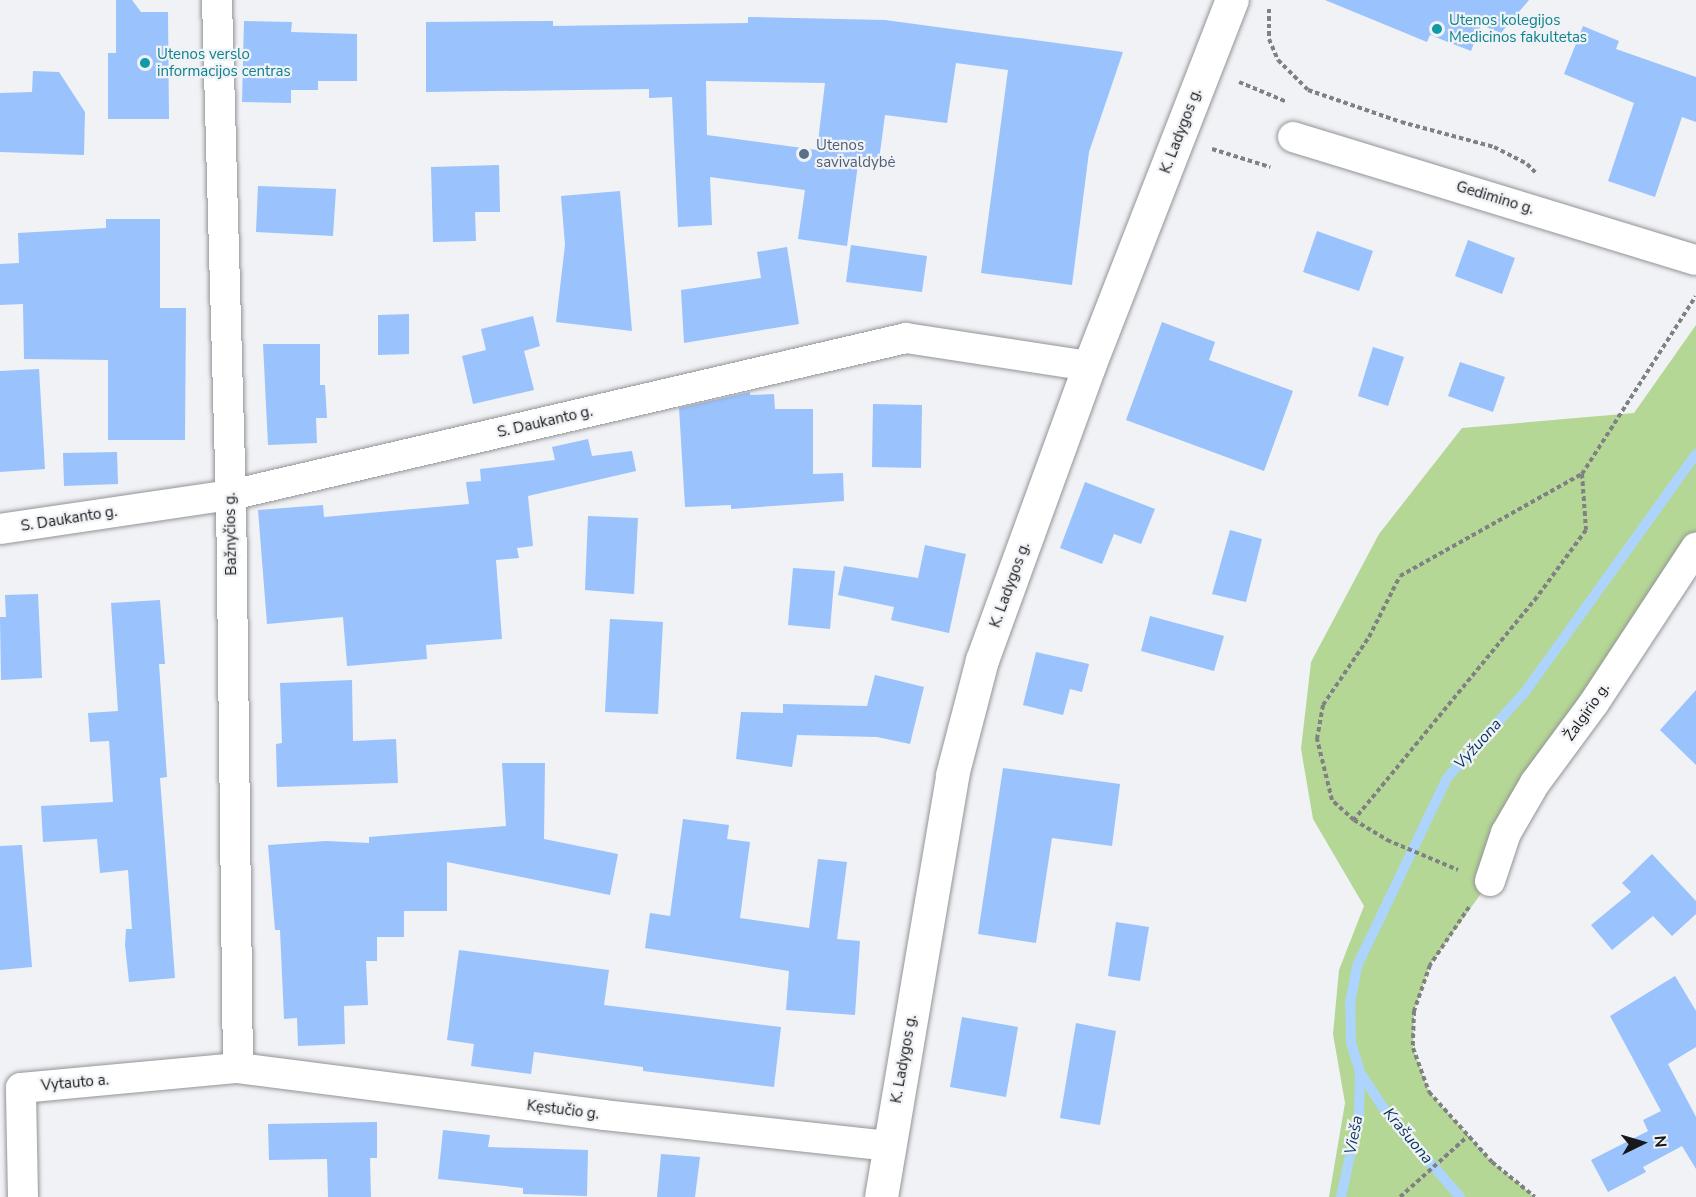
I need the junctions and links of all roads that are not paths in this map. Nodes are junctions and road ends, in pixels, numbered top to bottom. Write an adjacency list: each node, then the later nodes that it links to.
1 (217, 0): 6 (street, Bažnyčios g.)
2 (1232, 0): 5 (main road, K. Ladygos g.)
3 (1293, 137): 4 (street, Gedimino g.)
4 (1696, 260)
5 (1089, 366): 6 (street, S. Daukanto g.); 11 (main road, K. Ladygos g.)
6 (231, 495): 7 (street, S. Daukanto g.); 10 (street, Bažnyčios g.)
7 (0, 530)
8 (1696, 548): 9 (street, Žalgirio g.)
9 (1490, 881)
10 (238, 1068): 11 (street, Kęstučio g.); 12 (street, Vytauto a.)
11 (889, 1146): 13 (main road, K. Ladygos g.)
12 (23, 1197)
13 (881, 1197)

